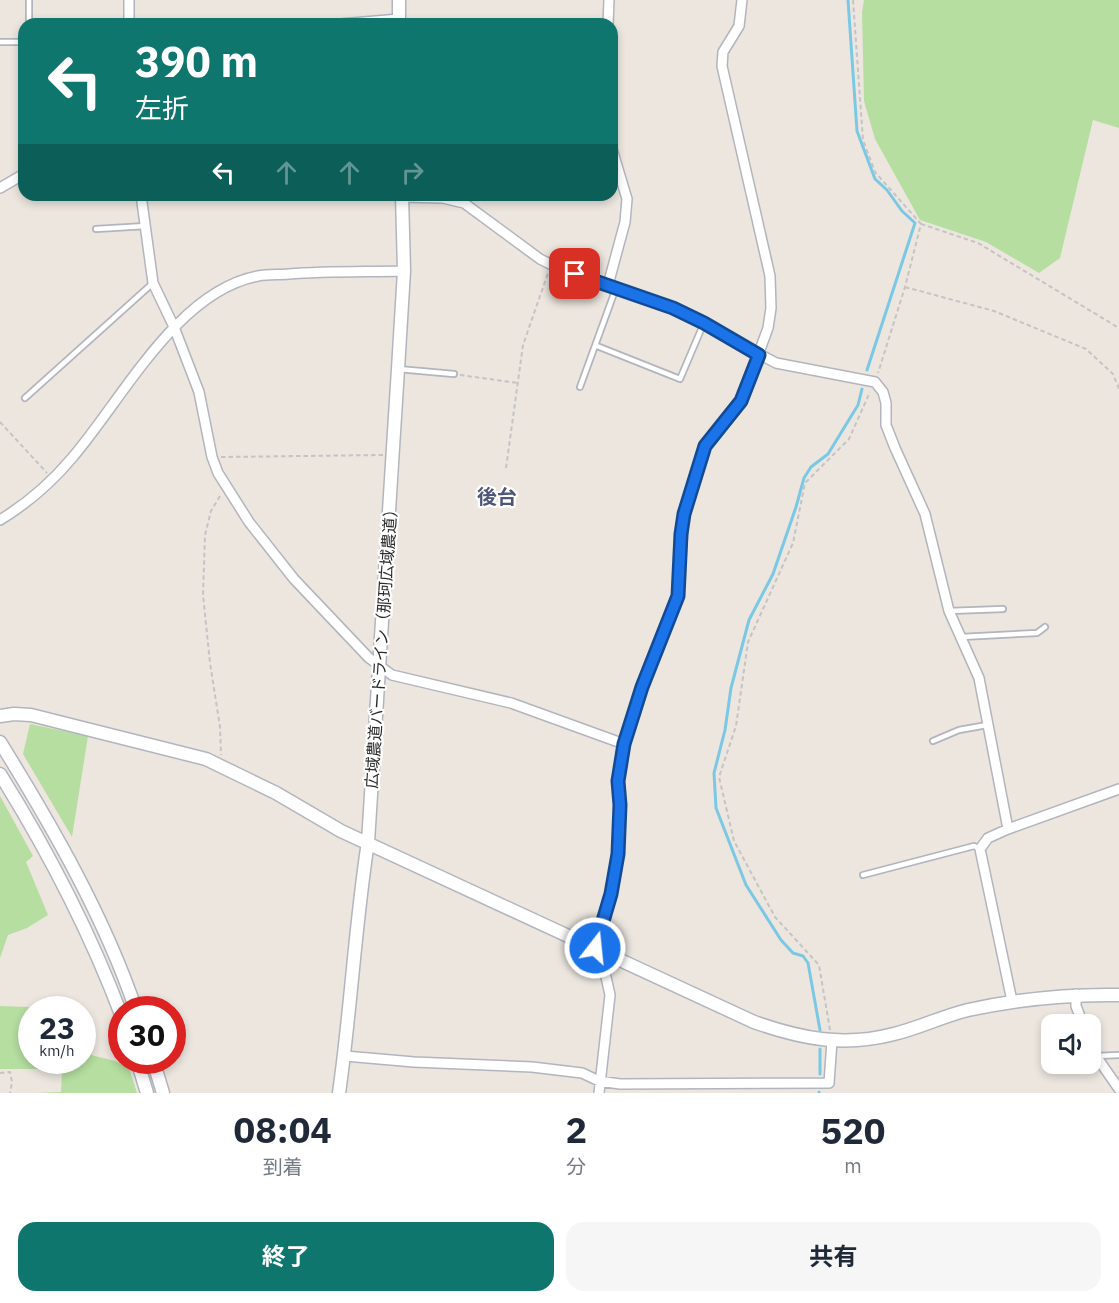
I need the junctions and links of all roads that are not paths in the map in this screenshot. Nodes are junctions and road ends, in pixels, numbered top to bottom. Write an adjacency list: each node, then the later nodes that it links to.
1 (28, 0): 6 (lane)
2 (129, 0): 7 (street)
3 (399, 0): 8 (street)
4 (609, 0): 9 (street)
5 (741, 0): 26 (street)
6 (29, 18)
7 (129, 18)
8 (399, 18)
9 (608, 18)
10 (0, 42): 11 (lane)
11 (18, 42)
12 (618, 169): 22 (street)
13 (18, 178): 14 (street)
14 (0, 188)
15 (142, 201): 18 (street)
16 (402, 201): 20 (street, 広域農道バードライン（那珂広域農道）)
17 (456, 201): 22 (street)
18 (146, 226): 19 (lane); 21 (street)
19 (96, 228)
20 (404, 271): 24 (street); 27 (street, 広域農道バードライン（那珂広域農道）)
21 (153, 283): 24 (street); 30 (lane)
22 (612, 286): 23 (street); 25 (lane)
23 (704, 323): 25 (lane); 26 (street)
24 (174, 327): 31 (street); 36 (street)
25 (597, 346): 29 (lane)
26 (759, 355): 33 (street); 41 (street)
27 (399, 369): 28 (lane); 36 (street, 広域農道バードライン（那珂広域農道）)
28 (454, 374)
29 (580, 387)
30 (25, 398)
31 (0, 520)
32 (1004, 609): 33 (lane)
33 (949, 611): 35 (street)
34 (1045, 627): 35 (lane)
35 (961, 638): 38 (street)
36 (380, 665): 41 (street); 45 (street, 広域農道バードライン（那珂広域農道）)
37 (0, 716): 45 (street)
38 (990, 724): 39 (lane); 44 (street)
39 (933, 741)
40 (0, 742): 52 (street)
41 (624, 744): 48 (street)
42 (0, 774): 51 (street)
43 (1119, 789): 44 (street)
44 (1008, 829): 46 (street)
45 (368, 842): 48 (street); 57 (street, 広域農道バードライン（那珂広域農道）)
46 (980, 849): 47 (lane); 53 (street)
47 (863, 874)
48 (595, 948): 55 (street); 62 (street)
49 (1076, 994): 50 (street); 53 (street); 54 (street)
50 (1119, 995)
51 (113, 996)
52 (130, 996)
53 (1012, 1001): 55 (street)
54 (1079, 1014)
55 (831, 1041): 62 (street)
56 (1119, 1055): 58 (lane)
57 (345, 1056): 62 (street); 66 (street, 広域農道バードライン（那珂広域農道）)
58 (1101, 1056)
59 (1101, 1064): 63 (street)
60 (141, 1074): 64 (street)
61 (157, 1074): 65 (street)
62 (599, 1081): 67 (street)
63 (1119, 1089)
64 (147, 1093)
65 (163, 1093)
66 (339, 1093)
67 (599, 1093)

